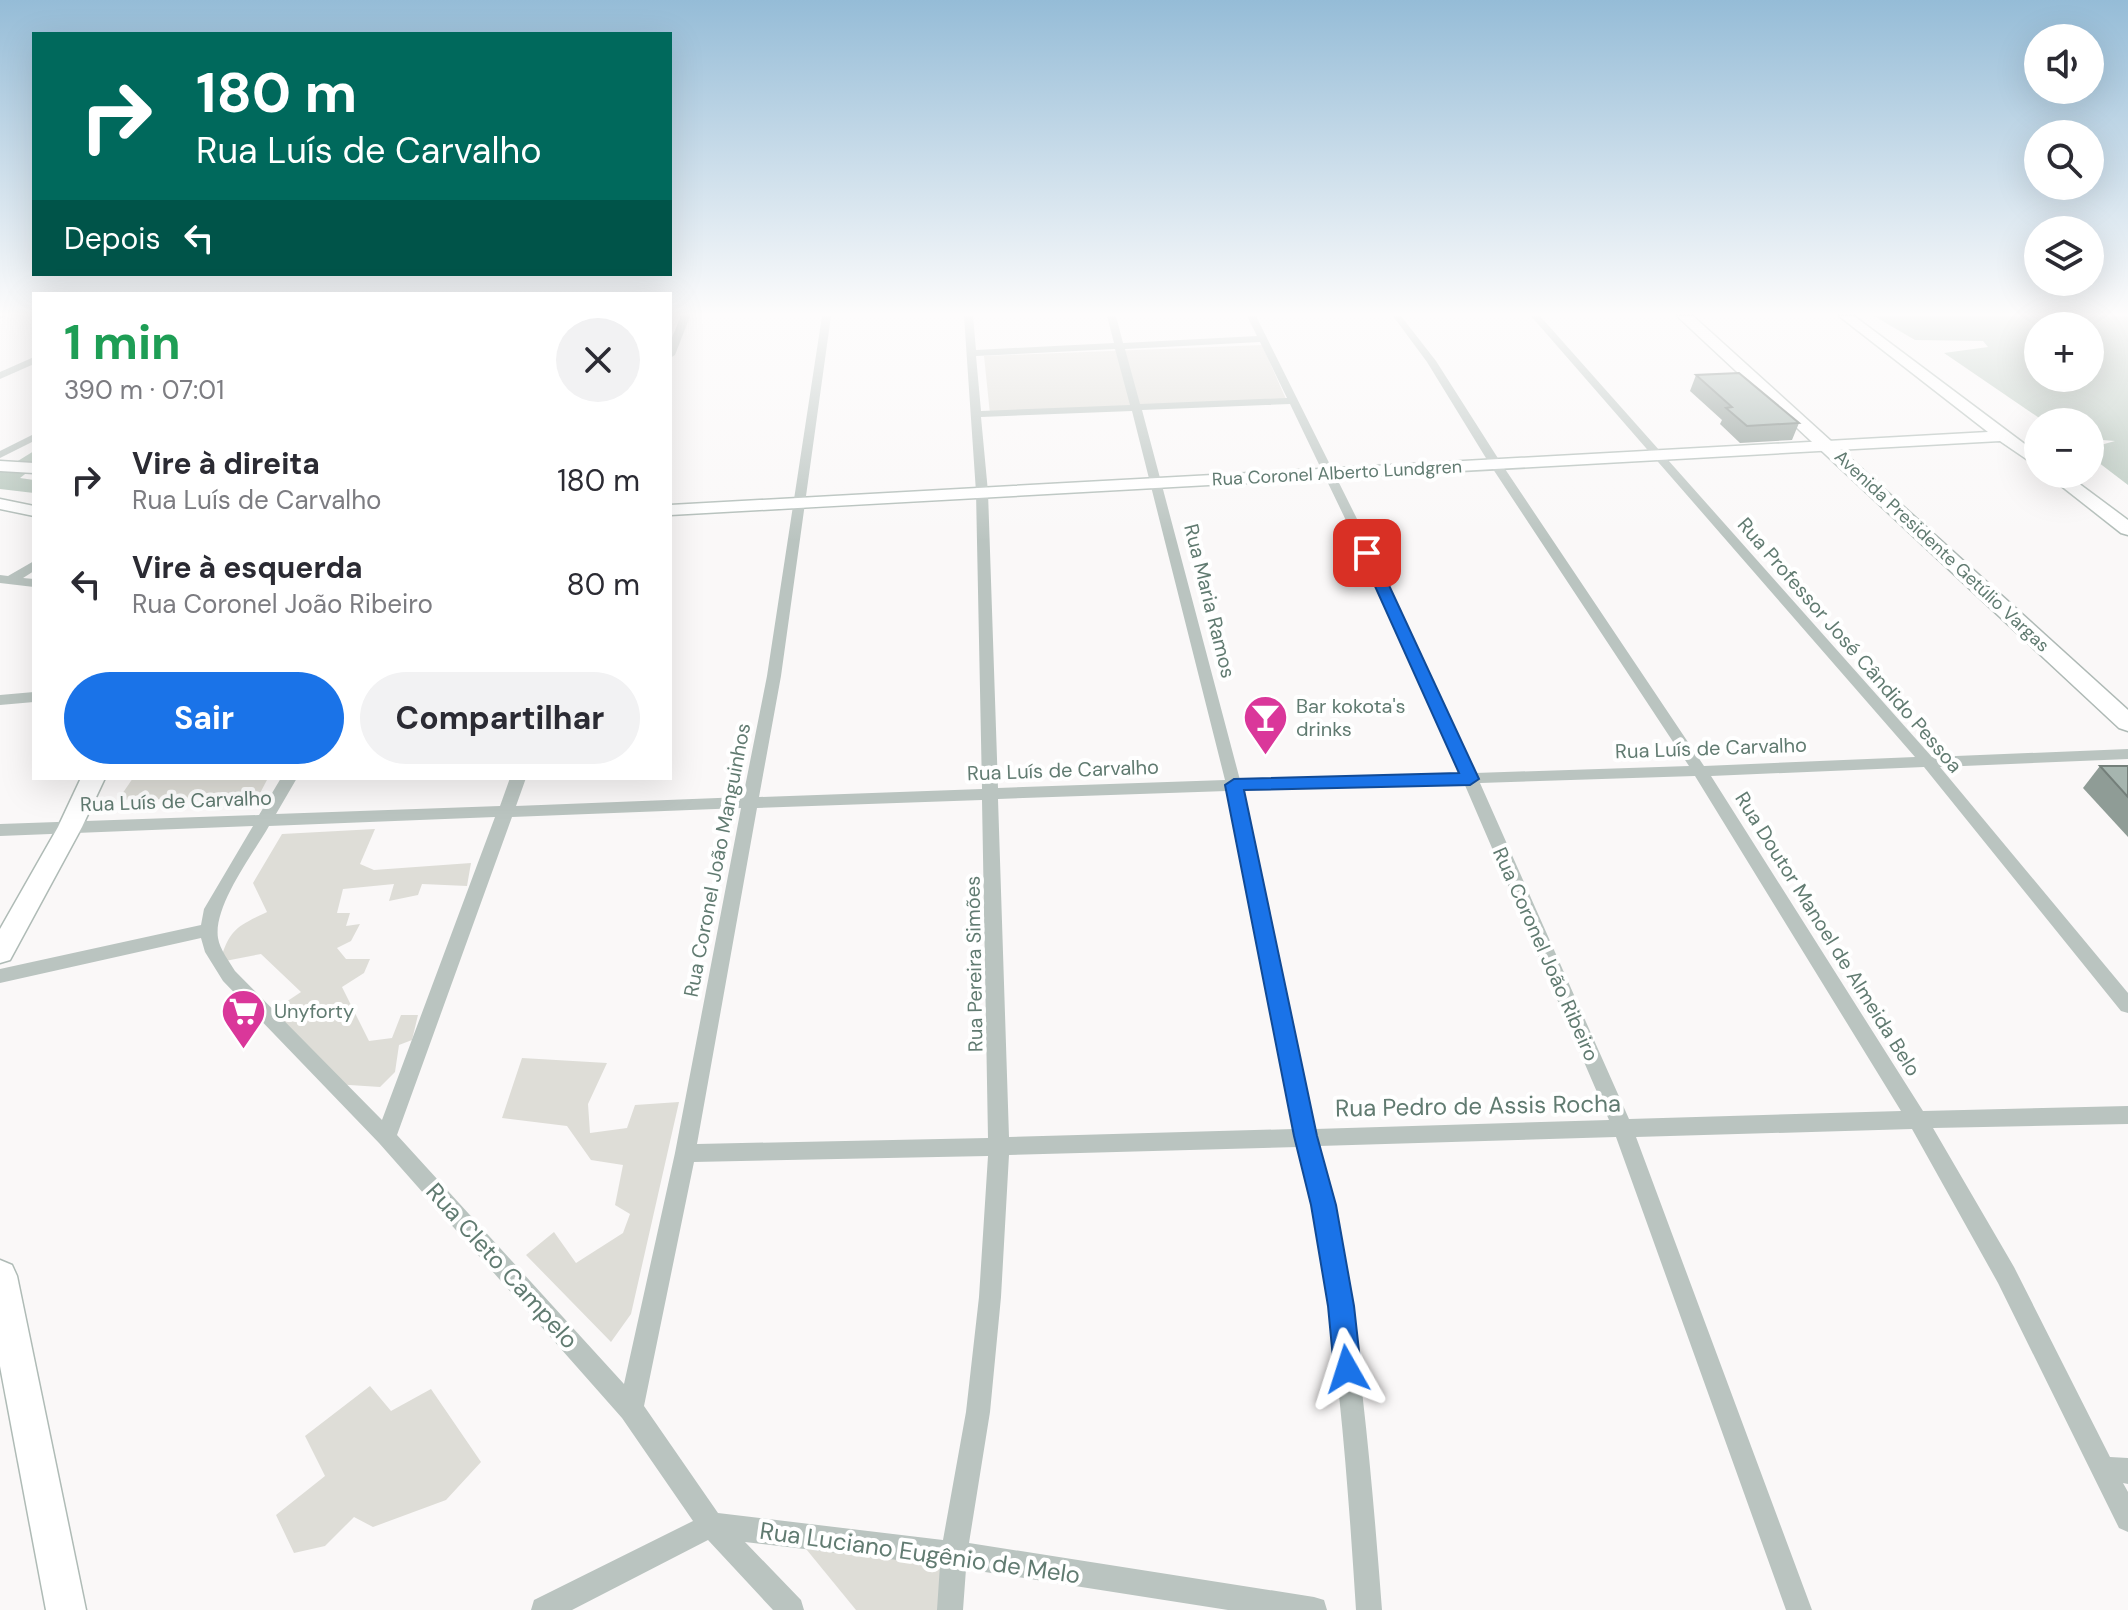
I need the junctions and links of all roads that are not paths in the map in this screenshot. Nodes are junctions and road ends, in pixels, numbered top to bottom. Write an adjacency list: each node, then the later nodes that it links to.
1 (815, 391): 24 (street, Rua Coronel João Manguinhos)
2 (974, 391): 11 (street, Rua Pereira Simões)
3 (1131, 391): 10 (street, Rua Maria Ramos)
4 (1289, 391): 9 (street, Rua Coronel João Ribeiro)
5 (1451, 391): 18 (street, Rua Doutor Manoel de Almeida Belo)
6 (1600, 391): 16 (street, Rua Professor José Cândido Pessoa)
7 (1768, 391): 14 (main road, Avenida Presidente Getúlio Vargas)
8 (1945, 391): 12 (street)
9 (1294, 401): 10 (street); 20 (street, Rua Coronel João Ribeiro)
10 (1136, 408): 11 (street); 21 (street, Rua Maria Ramos)
11 (976, 414): 23 (street, Rua Pereira Simões)
12 (2004, 436): 14 (street, Rua Coronel Alberto Lundgren); 15 (street)
13 (32, 439): 17 (street)
14 (1826, 444): 16 (street, Rua Coronel Alberto Lundgren); 34 (main road, Avenida Presidente Getúlio Vargas)
15 (2024, 451)
16 (1654, 454): 18 (street, Rua Coronel Alberto Lundgren); 36 (street, Rua Professor José Cândido Pessoa)
17 (2, 463): 19 (street)
18 (1495, 463): 20 (street, Rua Coronel Alberto Lundgren); 37 (street, Rua Doutor Manoel de Almeida Belo)
19 (32, 468)
20 (1330, 474): 21 (street, Rua Coronel Alberto Lundgren); 38 (street, Rua Coronel João Ribeiro)
21 (1157, 484): 23 (street, Rua Coronel Alberto Lundgren); 42 (street, Rua Maria Ramos)
22 (2074, 488): 28 (street)
23 (982, 492): 24 (street, Rua Coronel Alberto Lundgren); 43 (street, Rua Pereira Simões)
24 (798, 502): 27 (street, Rua Coronel Alberto Lundgren); 44 (street, Rua Coronel João Manguinhos)
25 (3, 504): 26 (street)
26 (32, 508)
27 (672, 510)
28 (2128, 529)
29 (32, 566): 30 (street)
30 (5, 580): 31 (street)
31 (32, 583)
32 (32, 697): 33 (street)
33 (0, 700)
34 (2128, 723)
35 (2128, 754): 36 (street, Rua Luís de Carvalho)
36 (1927, 761): 37 (street, Rua Luís de Carvalho); 52 (street, Rua Professor José Cândido Pessoa)
37 (1700, 771): 38 (street, Rua Luís de Carvalho); 54 (street, Rua Doutor Manoel de Almeida Belo)
38 (1470, 779): 42 (street, Rua Luís de Carvalho); 55 (street, Rua Coronel João Ribeiro)
39 (92, 780): 47 (street)
40 (288, 780): 46 (street)
41 (517, 780): 45 (street)
42 (1234, 785): 43 (street, Rua Luís de Carvalho); 56 (street, Rua Maria Ramos)
43 (992, 795): 44 (street, Rua Luís de Carvalho); 58 (street, Rua Pereira Simões)
44 (749, 803): 45 (street, Rua Luís de Carvalho); 59 (street, Rua Coronel João Manguinhos)
45 (508, 810): 46 (street, Rua Luís de Carvalho); 57 (street)
46 (266, 819): 47 (street, Rua Luís de Carvalho); 49 (street)
47 (70, 827): 48 (street, Rua Luís de Carvalho); 50 (street)
48 (0, 830)
49 (206, 930): 51 (street); 57 (street, Rua Cleto Campelo)
50 (0, 953)
51 (0, 976)
52 (2128, 1006)
53 (2128, 1115): 54 (street, Rua Pedro de Assis Rocha)
54 (1917, 1119): 55 (street, Rua Pedro de Assis Rocha); 62 (street, Rua Doutor Manoel de Almeida Belo)
55 (1623, 1129): 56 (street, Rua Pedro de Assis Rocha); 72 (street, Rua Coronel João Ribeiro)
56 (1306, 1136): 58 (street, Rua Pedro de Assis Rocha); 71 (street, Rua Maria Ramos)
57 (386, 1137): 61 (street, Rua Cleto Campelo)
58 (999, 1148): 59 (street, Rua Pedro de Assis Rocha); 65 (street, Rua Pereira Simões)
59 (685, 1153): 61 (street, Rua Coronel João Manguinhos)
60 (0, 1276): 66 (street)
61 (631, 1409): 64 (street, Rua Cleto Campelo)
62 (2116, 1470): 63 (street, Rua Doutor Manoel de Almeida Belo)
63 (2128, 1519)
64 (711, 1525): 65 (street, Rua Luciano Eugênio de Melo); 67 (street); 68 (street, Rua Cleto Campelo)
65 (954, 1554): 69 (street, Rua Pereira Simões); 70 (street, Rua Luciano Eugênio de Melo)
66 (66, 1610)
67 (544, 1610)
68 (791, 1610)
69 (950, 1610)
70 (1314, 1610)
71 (1369, 1610)
72 (1799, 1610)

